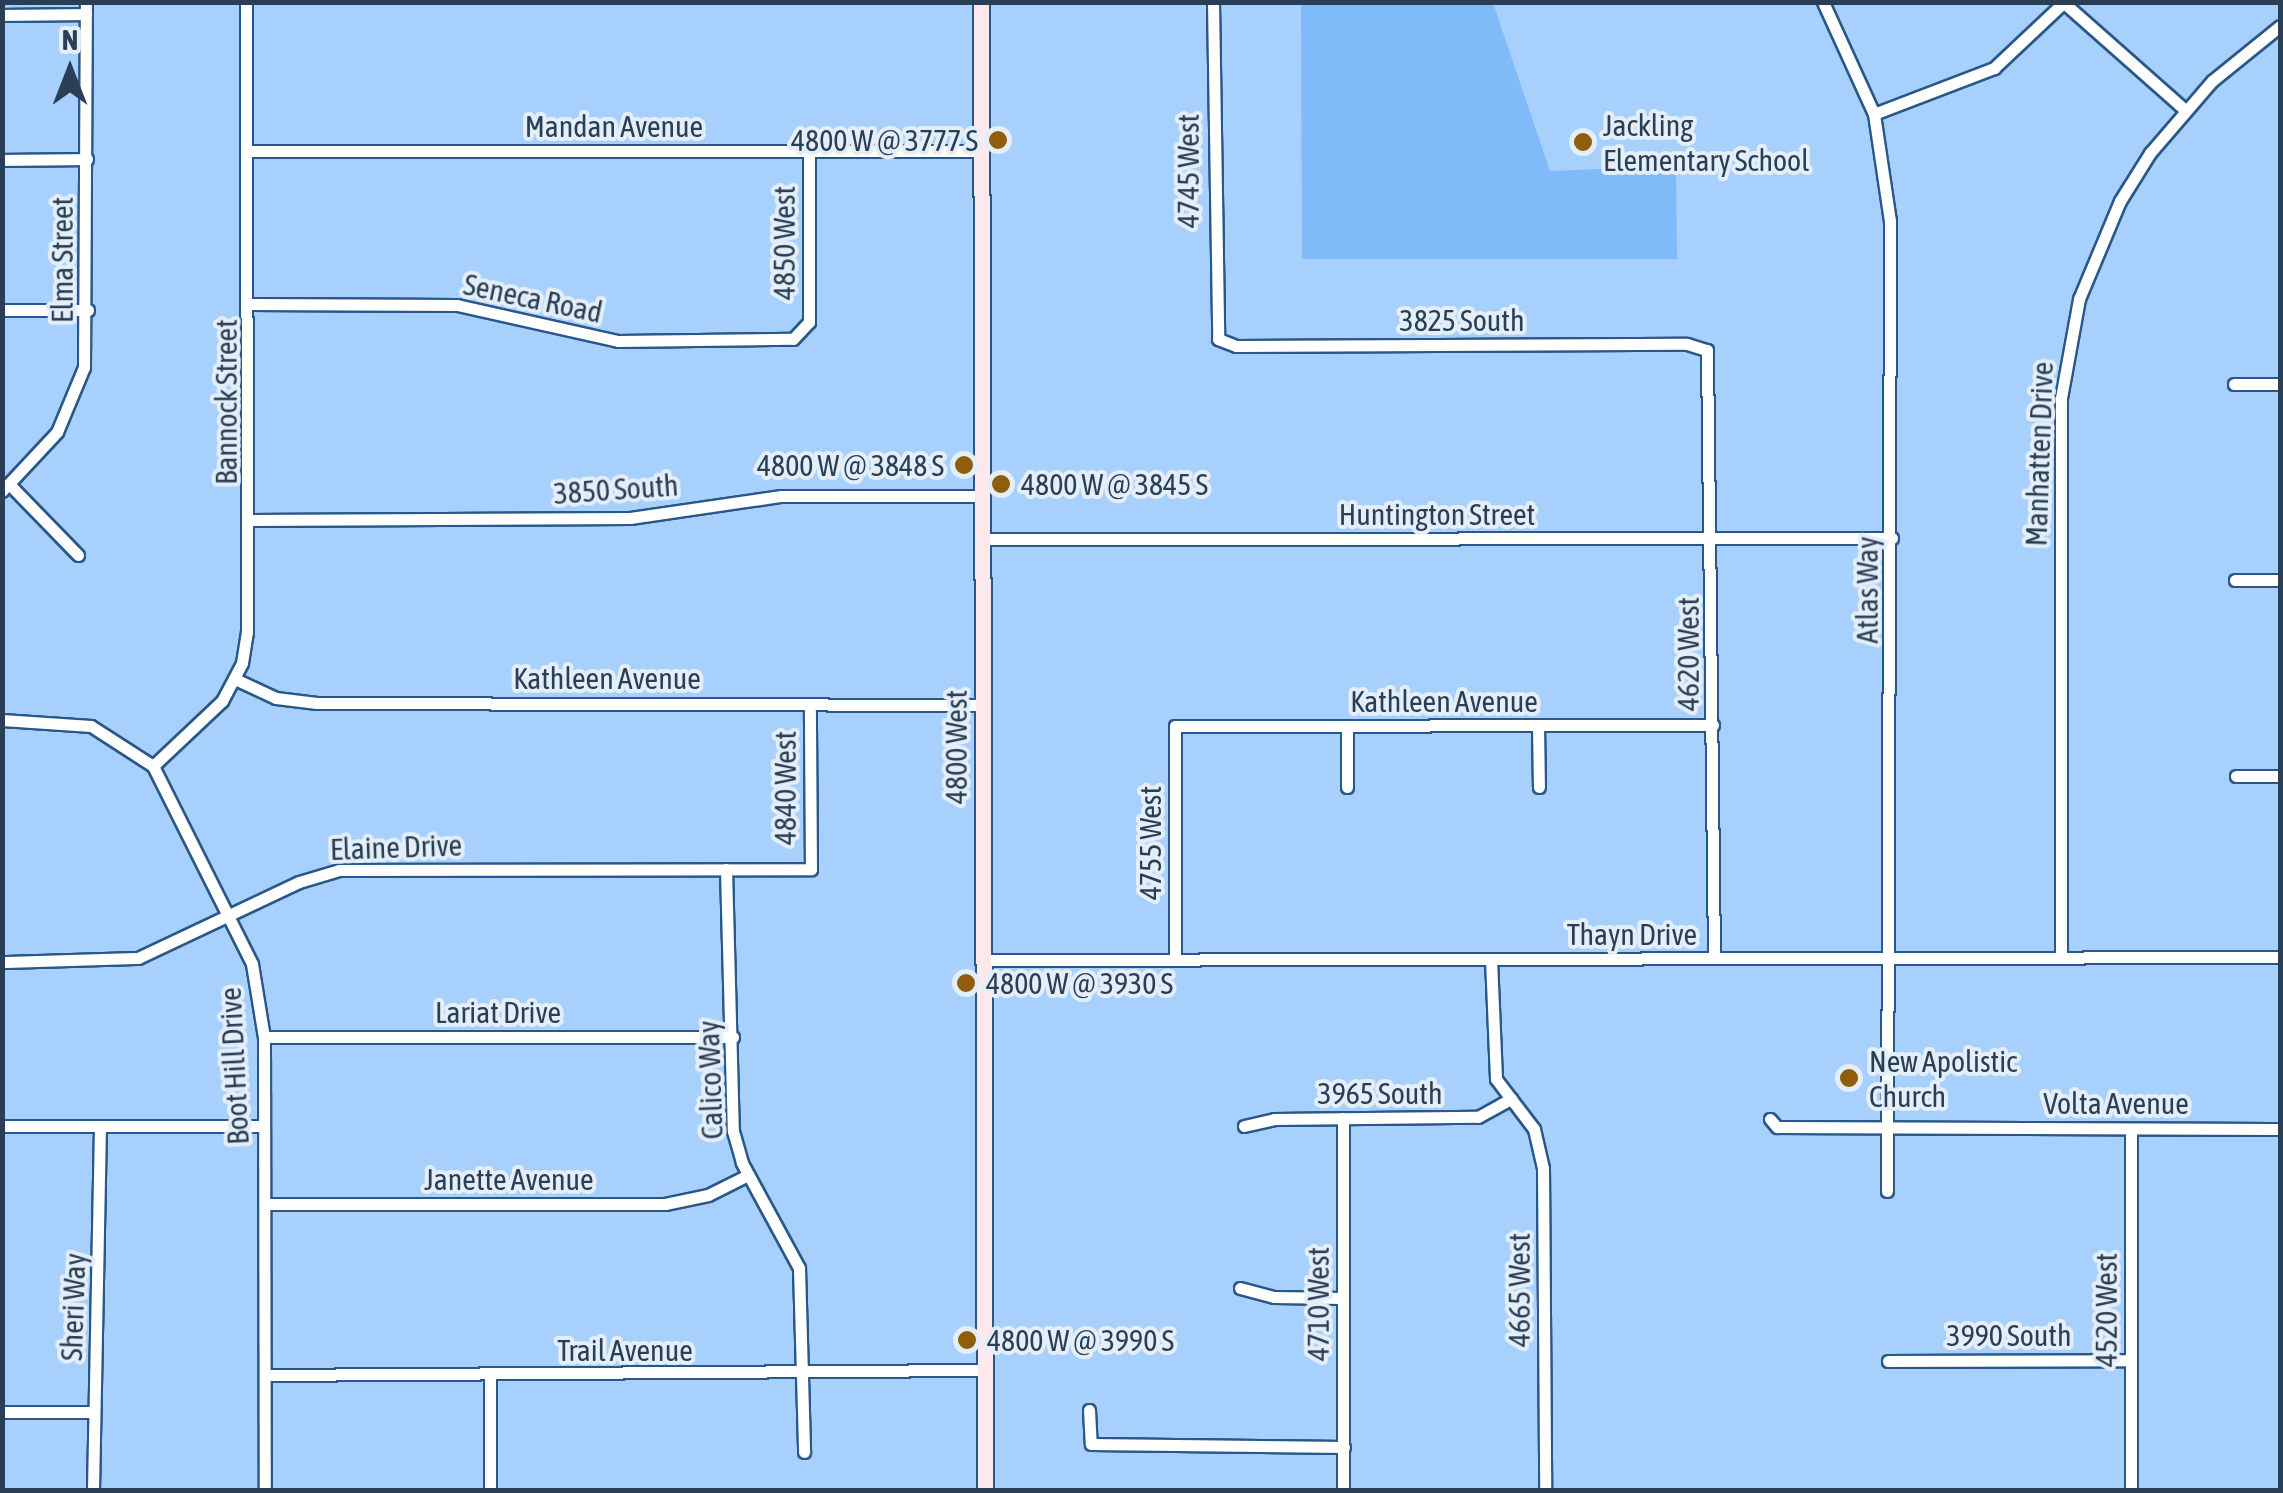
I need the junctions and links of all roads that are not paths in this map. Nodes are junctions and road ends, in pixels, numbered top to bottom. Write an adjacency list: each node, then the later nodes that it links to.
1 (246, 2): 11 (street, Bannock Street)
2 (981, 2): 13 (main road, 4800 West)
3 (1213, 2): 20 (street, 4745 West)
4 (1823, 2): 10 (street, Atlas Way)
5 (2063, 3): 9 (street); 10 (street)
6 (86, 8): 7 (street); 15 (street, Elma Street)
7 (2, 15)
8 (2280, 26): 9 (street, Manhatten Drive)
9 (2184, 110): 52 (street, Manhatten Drive)
10 (1874, 114): 27 (street, Atlas Way)
11 (246, 151): 12 (street, Mandan Avenue); 16 (street, Bannock Street)
12 (808, 151): 13 (street, Mandan Avenue); 19 (street, 4850 West)
13 (982, 151): 25 (main road, 4800 West)
14 (2, 160): 15 (street)
15 (87, 160): 18 (street, Elma Street)
16 (250, 304): 19 (street, Seneca Road); 26 (street, Bannock Street)
17 (2, 310): 18 (street)
18 (88, 310): 24 (street, Elma Street)
19 (803, 333)
20 (1218, 339): 21 (street, 3825 South)
21 (1706, 350): 29 (street, 4620 West)
22 (2234, 384): 23 (street)
23 (2280, 384)
24 (6, 488): 30 (street)
25 (982, 496): 26 (street, 3850 South); 28 (main road, 4800 West)
26 (251, 520): 33 (street, Bannock Street)
27 (1892, 538): 29 (street, Huntington Street); 51 (street, Atlas Way)
28 (982, 539): 29 (street, Huntington Street); 34 (main road, 4800 West)
29 (1712, 539): 37 (street, 4620 West)
30 (78, 555)
31 (2235, 580): 32 (street)
32 (2280, 580)
33 (236, 679): 35 (street, Kathleen Avenue); 41 (street, Bannock Street)
34 (983, 705): 35 (street, Kathleen Avenue); 54 (main road, 4800 West)
35 (810, 706): 47 (street, 4840 West)
36 (2, 720): 41 (street, Boot Hill Drive)
37 (1713, 725): 40 (street, Kathleen Avenue); 50 (street, 4620 West)
38 (1175, 726): 39 (street, Kathleen Avenue); 55 (street, 4755 West)
39 (1347, 726): 40 (street, Kathleen Avenue); 44 (street)
40 (1538, 726): 45 (street)
41 (152, 766): 48 (street, Boot Hill Drive)
42 (2236, 776): 43 (street)
43 (2280, 776)
44 (1348, 787)
45 (1539, 787)
46 (726, 869): 47 (street, Elaine Drive); 48 (street, Elaine Drive); 58 (street, Calico Way)
47 (811, 869)
48 (230, 916): 56 (street, Elaine Drive); 57 (street, Boot Hill Drive)
49 (2280, 957): 52 (street, Thayn Drive)
50 (1714, 958): 51 (street, Thayn Drive); 53 (street, Thayn Drive)
51 (1892, 958): 52 (street, Thayn Drive); 66 (street, Atlas Way)
52 (2060, 958)
53 (1491, 959): 55 (street, Thayn Drive); 59 (street, 4665 West)
54 (984, 960): 55 (street, Thayn Drive); 76 (main road, 4800 West)
55 (1174, 960)
56 (2, 962)
57 (264, 1037): 58 (street, Lariat Drive); 64 (street, Boot Hill Drive)
58 (732, 1037): 69 (street, Calico Way)
59 (1511, 1099): 60 (street, 3965 South); 90 (street, 4665 West)
60 (1343, 1118): 65 (street, 3965 South); 73 (street, 4710 West)
61 (1770, 1119): 66 (street, Volta Avenue)
62 (2, 1126): 63 (street)
63 (100, 1126): 64 (street); 82 (street, Sheri Way)
64 (264, 1126): 71 (street, Boot Hill Drive)
65 (1244, 1126)
66 (1892, 1127): 67 (street, Volta Avenue); 70 (street, Atlas Way)
67 (2130, 1129): 68 (street, Volta Avenue); 75 (street, 4520 West)
68 (2280, 1129)
69 (748, 1175): 71 (street, Janette Avenue); 77 (street, Calico Way)
70 (1887, 1191)
71 (265, 1204): 78 (street, Boot Hill Drive)
72 (1240, 1288): 73 (street)
73 (1343, 1298): 83 (street, 4710 West)
74 (1888, 1360): 75 (street, 3990 South)
75 (2131, 1360): 91 (street, 4520 West)
76 (984, 1370): 77 (street, Trail Avenue); 88 (main road, 4800 West)
77 (804, 1373): 79 (street, Trail Avenue); 84 (street, Calico Way)
78 (265, 1374): 79 (street, Trail Avenue); 86 (street, Boot Hill Drive)
79 (490, 1374): 87 (street)
80 (1090, 1410): 83 (street)
81 (2, 1412): 82 (street)
82 (93, 1412): 85 (street, Sheri Way)
83 (1344, 1447): 89 (street, 4710 West)
84 (804, 1452)
85 (93, 1490)
86 (265, 1490)
87 (490, 1490)
88 (985, 1490)
89 (1344, 1490)
90 (1545, 1490)
91 (2131, 1490)

